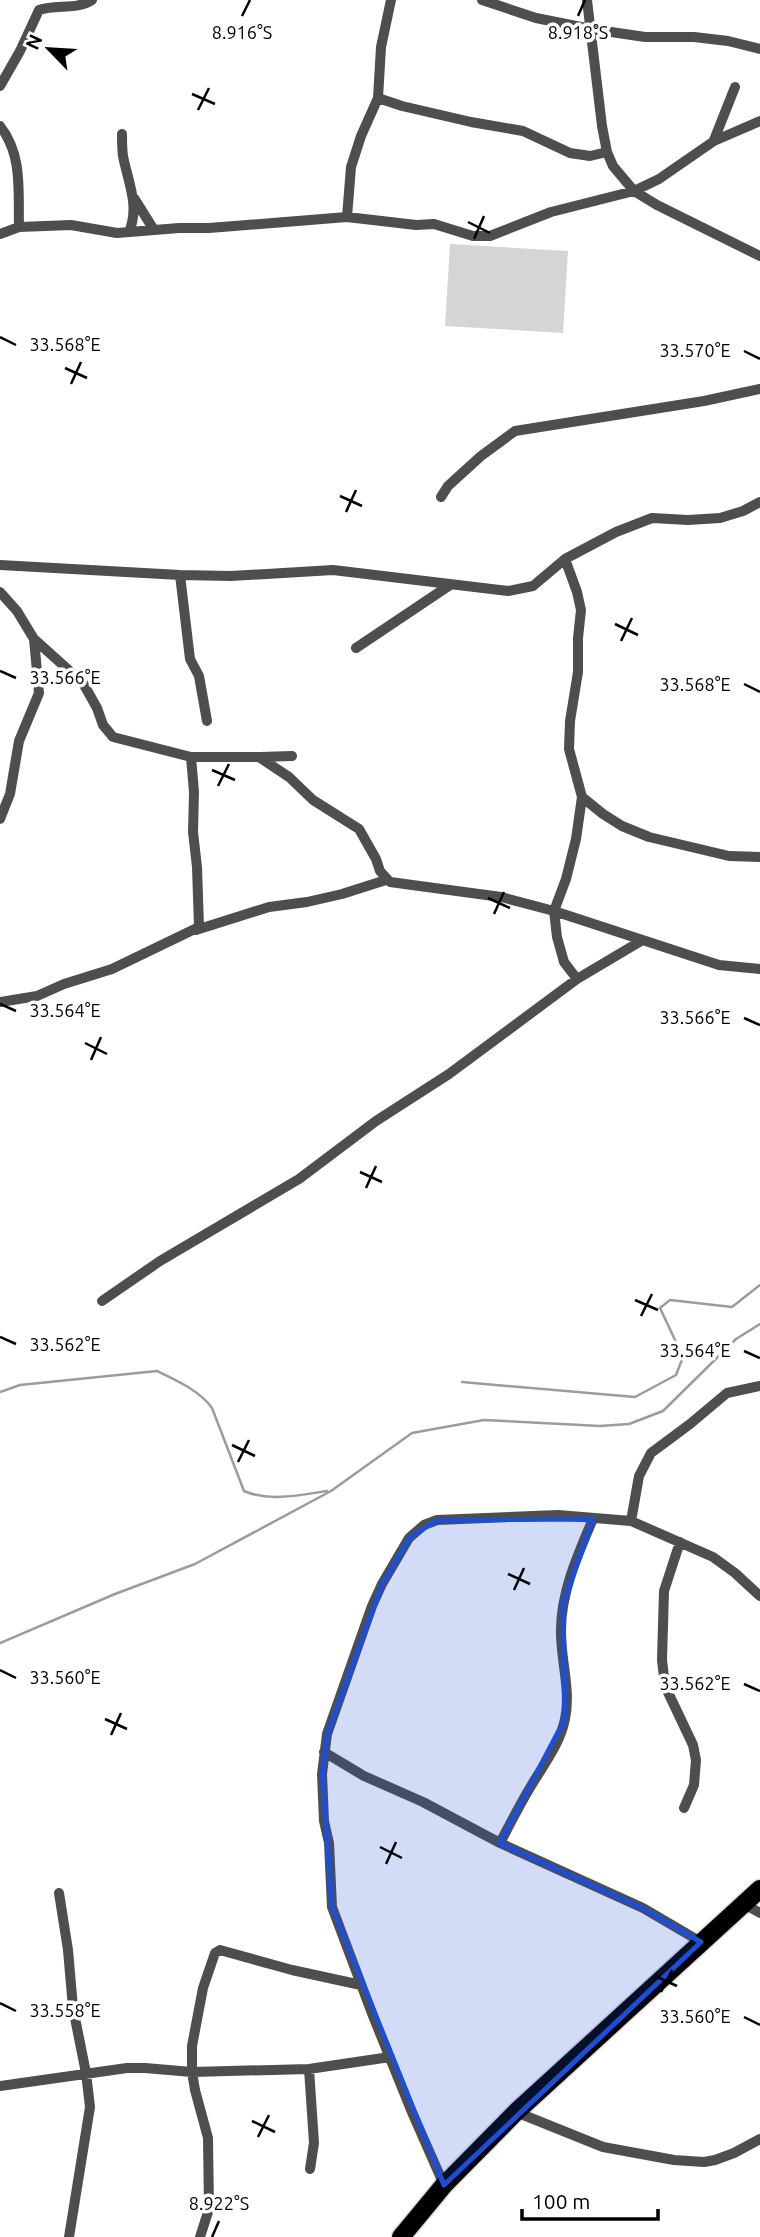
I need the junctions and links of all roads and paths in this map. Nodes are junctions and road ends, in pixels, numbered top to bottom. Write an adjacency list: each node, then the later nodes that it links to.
1 (92, 0): 5 (street)
2 (391, 0): 10 (street)
3 (482, 0): 6 (street)
4 (587, 0): 6 (street)
5 (39, 5): 8 (street)
6 (591, 29): 7 (street); 15 (street)
7 (760, 49)
8 (0, 86)
9 (735, 87): 14 (street)
10 (378, 98): 15 (street); 18 (street)
11 (760, 121): 14 (street)
12 (0, 126): 19 (street)
13 (122, 134): 17 (street)
14 (714, 141): 16 (street)
15 (607, 152): 16 (street)
16 (634, 191): 18 (street); 23 (street)
17 (134, 198): 20 (street); 21 (street)
18 (347, 217): 20 (street)
19 (19, 227): 21 (street); 22 (street)
20 (153, 230): 21 (street)
21 (129, 232)
22 (0, 234)
23 (760, 256)
24 (760, 388): 25 (street)
25 (441, 497)
26 (760, 502): 27 (street)
27 (565, 559): 30 (street); 38 (street)
28 (0, 565): 29 (street)
29 (180, 575): 30 (street); 34 (street)
30 (450, 585): 33 (street)
31 (0, 592): 32 (street)
32 (34, 639): 36 (street); 39 (street)
33 (356, 648)
34 (207, 721)
35 (292, 756): 37 (street)
36 (191, 757): 37 (street); 43 (street)
37 (259, 757): 41 (street)
38 (582, 797): 40 (street); 42 (street)
39 (0, 819)
40 (760, 857)
41 (386, 880): 42 (street); 43 (street)
42 (554, 911): 44 (street); 46 (street)
43 (196, 930): 47 (street)
44 (641, 941): 45 (street); 46 (street)
45 (760, 970)
46 (577, 979): 48 (street)
47 (0, 1002)
48 (102, 1301)
49 (760, 1386): 51 (street)
50 (593, 1519): 51 (street); 54 (street); 56 (street)
51 (631, 1521): 52 (street)
52 (680, 1542): 53 (street); 55 (street)
53 (760, 1596)
54 (324, 1752): 56 (street); 62 (street)
55 (684, 1808)
56 (500, 1843): 61 (street)
57 (760, 1889): 59 (highway)
58 (59, 1893): 66 (street)
59 (744, 1904): 60 (street); 61 (highway)
60 (760, 1913)
61 (701, 1942): 69 (highway)
62 (361, 1985): 63 (street); 65 (street)
63 (390, 2057): 64 (street); 72 (street)
64 (309, 2069): 65 (street); 71 (street)
65 (192, 2072): 66 (street); 74 (street)
66 (86, 2073): 68 (street); 73 (street)
67 (0, 2079): 68 (street)
68 (0, 2085)
69 (516, 2112): 70 (street); 72 (highway)
70 (760, 2139)
71 (310, 2169)
72 (444, 2185): 75 (highway)
73 (69, 2237)
74 (200, 2237)
75 (401, 2237)

